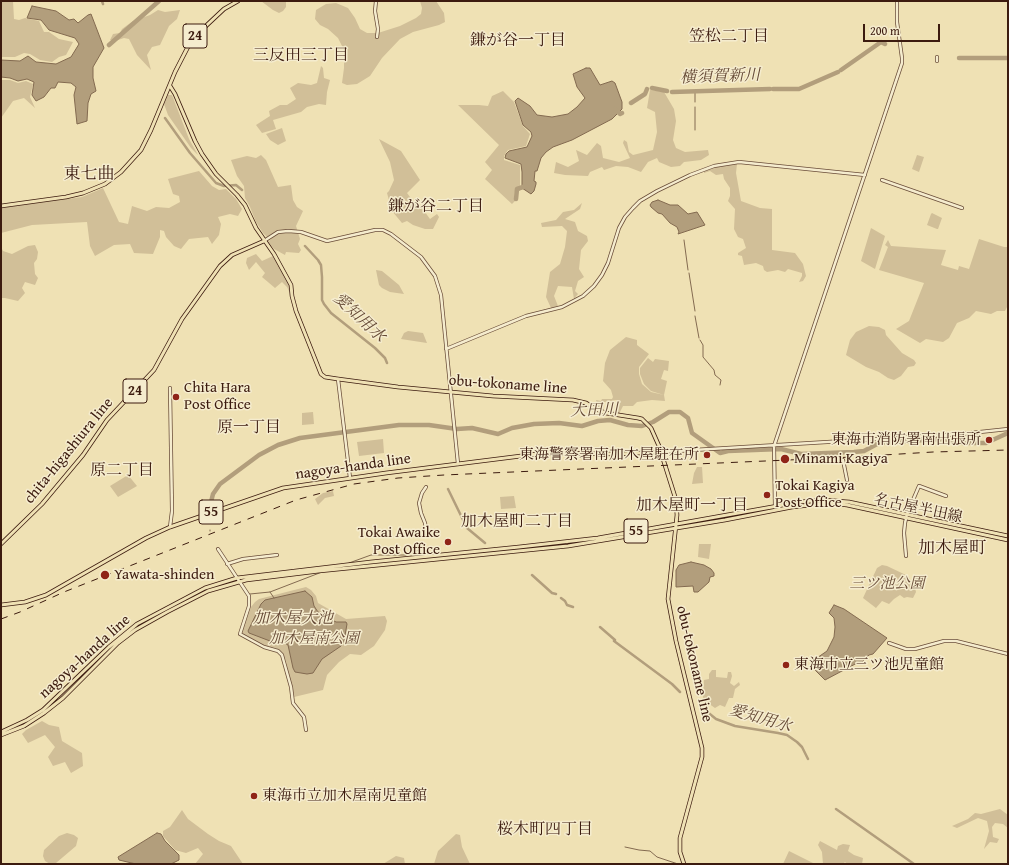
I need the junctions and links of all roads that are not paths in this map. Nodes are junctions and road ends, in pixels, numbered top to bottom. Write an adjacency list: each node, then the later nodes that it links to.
1 (238, 1): 5 (main road, 24)
2 (376, 1): 4 (street)
3 (897, 1): 6 (street)
4 (377, 37)
5 (170, 86): 8 (main road, 24); 10 (main road)
6 (864, 175): 11 (street); 16 (street)
7 (882, 180): 9 (street)
8 (1, 206)
9 (962, 208)
10 (264, 241): 11 (street); 12 (main road, obu-tokoname line); 31 (main road, chita-higashiura line / 24)
11 (446, 349): 14 (street)
12 (338, 380): 14 (main road, obu-tokoname line); 20 (street)
13 (170, 388): 26 (street)
14 (451, 392): 17 (main road, obu-tokoname line); 19 (street)
15 (1008, 429): 16 (street)
16 (774, 449): 17 (street); 24 (street)
17 (660, 452): 19 (main road, nagoya-handa line / 55); 27 (main road, obu-tokoname line)
18 (844, 460): 21 (street)
19 (458, 464): 20 (main road, nagoya-handa line / 55)
20 (350, 478): 26 (main road, nagoya-handa line / 55)
21 (847, 480)
22 (426, 487): 28 (street)
23 (946, 496): 25 (street)
24 (775, 508): 25 (main road, 名古屋半田線 / 55); 27 (main road, nagoya-handa line / 55)
25 (907, 516): 29 (main road, 名古屋半田線 / 55); 30 (main road, 名古屋半田線 / 55); 34 (street)
26 (170, 526): 38 (main road, nagoya-handa line / 55)
27 (675, 526): 36 (main road, nagoya-handa line / 55); 37 (main road, nagoya-handa line / 55); 44 (main road, obu-tokoname line)
28 (427, 535)
29 (1008, 536)
30 (1008, 540)
31 (1, 544)
32 (218, 549): 35 (street)
33 (276, 555): 35 (street)
34 (906, 556)
35 (227, 564): 36 (street)
36 (237, 578): 37 (street); 42 (main road, nagoya-handa line / 55)
37 (240, 582): 41 (street); 43 (main road, nagoya-handa line / 55)
38 (1, 605)
39 (889, 644): 40 (street)
40 (1008, 654)
41 (306, 730)
42 (1, 732)
43 (1, 736)
44 (684, 864)

